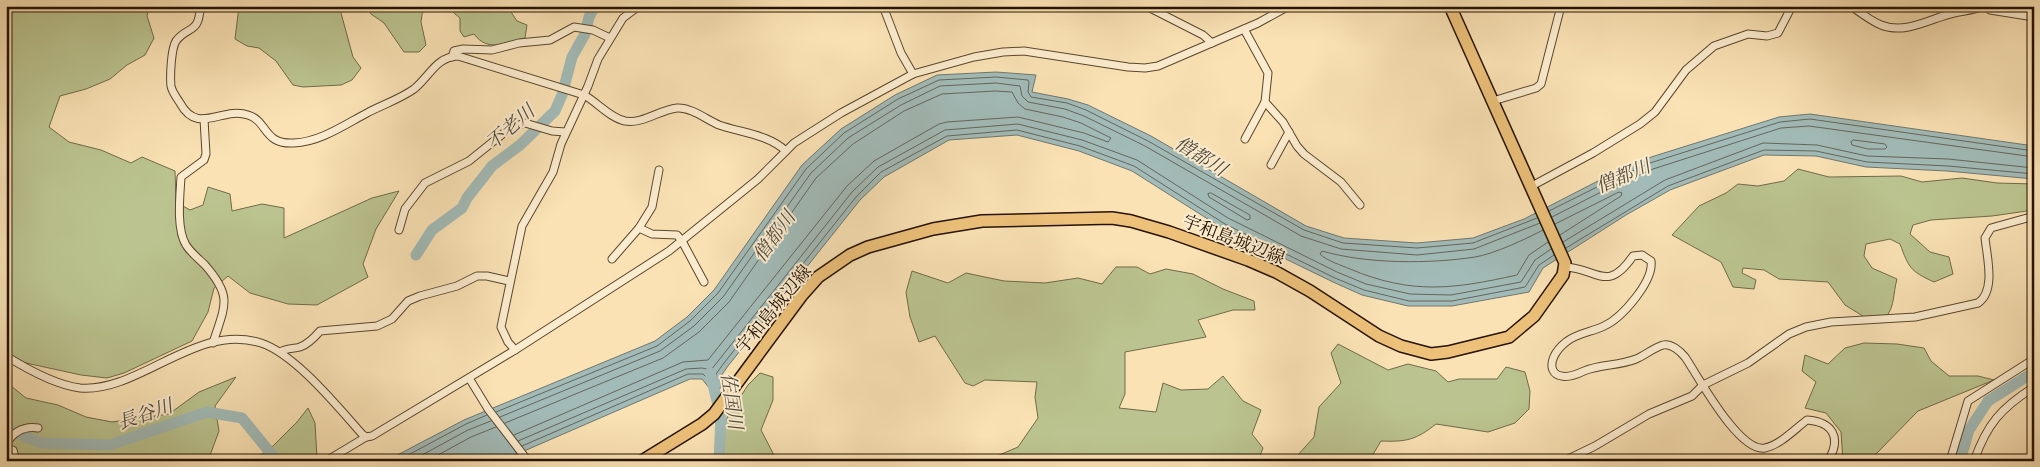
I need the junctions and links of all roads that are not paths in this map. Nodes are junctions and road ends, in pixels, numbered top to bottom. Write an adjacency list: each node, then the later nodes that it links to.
1 (200, 6): 21 (street)
2 (639, 6): 14 (street)
3 (883, 6): 17 (street)
4 (1146, 6): 15 (street)
5 (1289, 6): 13 (street)
6 (1450, 6): 19 (main road)
7 (1561, 6): 19 (street)
8 (1792, 6): 28 (street)
9 (1851, 6): 11 (street)
10 (1985, 6): 11 (street); 12 (street)
11 (1953, 10)
12 (2034, 17)
13 (1244, 29): 15 (street); 20 (street)
14 (610, 38): 16 (street); 18 (street)
15 (1212, 43): 17 (street)
16 (452, 57): 18 (street); 21 (street)
17 (913, 74): 25 (street)
18 (584, 95): 22 (street); 25 (street)
19 (1493, 101): 28 (main road)
20 (1264, 102): 23 (street); 24 (street)
21 (204, 119): 38 (street)
22 (565, 132): 32 (street); 36 (street)
23 (1289, 132): 26 (street); 29 (street)
24 (1245, 139)
25 (786, 151): 33 (street)
26 (1271, 165)
27 (659, 170): 31 (street)
28 (1532, 189): 35 (main road)
29 (1360, 205)
30 (2034, 216): 44 (street)
31 (639, 228): 33 (street); 34 (street)
32 (399, 230)
33 (682, 240): 37 (street); 39 (street)
34 (612, 259)
35 (1565, 265): 44 (street); 53 (main road, 宇和島城辺線)
36 (510, 281): 39 (street); 40 (street)
37 (704, 282)
38 (213, 343): 40 (street); 41 (street)
39 (515, 350): 43 (street)
40 (280, 352): 47 (street)
41 (6, 356)
42 (2034, 359): 56 (street)
43 (469, 378): 47 (street); 52 (street)
44 (1703, 385): 54 (street); 55 (street)
45 (2034, 387): 57 (street)
46 (38, 428): 48 (street)
47 (366, 437): 51 (street)
48 (6, 444)
49 (6, 448): 50 (street)
50 (16, 461)
51 (326, 461)
52 (528, 461)
53 (642, 461)
54 (1564, 461)
55 (1828, 461)
56 (1950, 461)
57 (1974, 461)

